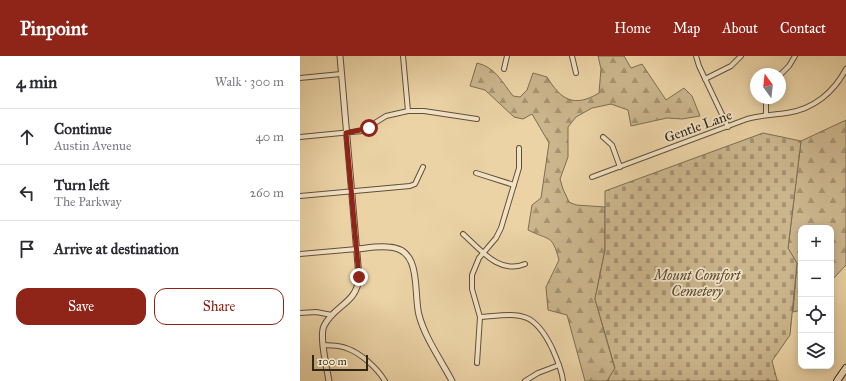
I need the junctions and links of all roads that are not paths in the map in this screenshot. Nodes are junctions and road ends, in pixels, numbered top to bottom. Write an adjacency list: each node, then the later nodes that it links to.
1 (340, 56): 12 (street)
2 (403, 56): 16 (street)
3 (507, 56): 8 (street)
4 (572, 56): 11 (street)
5 (696, 56): 14 (street)
6 (741, 56): 14 (street)
7 (795, 56): 9 (street)
8 (504, 69)
9 (786, 69)
10 (846, 69): 17 (street, Gentle Lane)
11 (576, 73)
12 (341, 74): 13 (street); 20 (street)
13 (300, 78)
14 (705, 79): 19 (street)
15 (766, 104): 17 (street)
16 (408, 111): 18 (street); 20 (street)
17 (766, 114): 19 (street, Gentle Lane)
18 (477, 119)
19 (728, 127): 25 (street, Gentle Lane)
20 (346, 133): 21 (street); 29 (street)
21 (300, 137)
22 (603, 137): 25 (street)
23 (519, 148): 28 (street)
24 (423, 167): 29 (street)
25 (620, 167): 27 (street, Gentle Lane)
26 (476, 173): 28 (street)
27 (592, 177)
28 (514, 184): 33 (street)
29 (352, 191): 30 (street); 32 (street)
30 (300, 196)
31 (462, 234): 33 (street)
32 (357, 249): 34 (street); 37 (street); 45 (street)
33 (484, 253): 35 (street); 38 (street)
34 (300, 254)
35 (525, 264)
36 (300, 313): 37 (street)
37 (332, 315): 39 (street)
38 (480, 317): 40 (street); 41 (street)
39 (324, 345): 43 (street); 44 (street)
40 (477, 363)
41 (559, 365): 46 (street); 47 (street)
42 (846, 368): 48 (main road)
43 (329, 381)
44 (384, 381)
45 (452, 381)
46 (525, 381)
47 (563, 381)
48 (837, 381)

